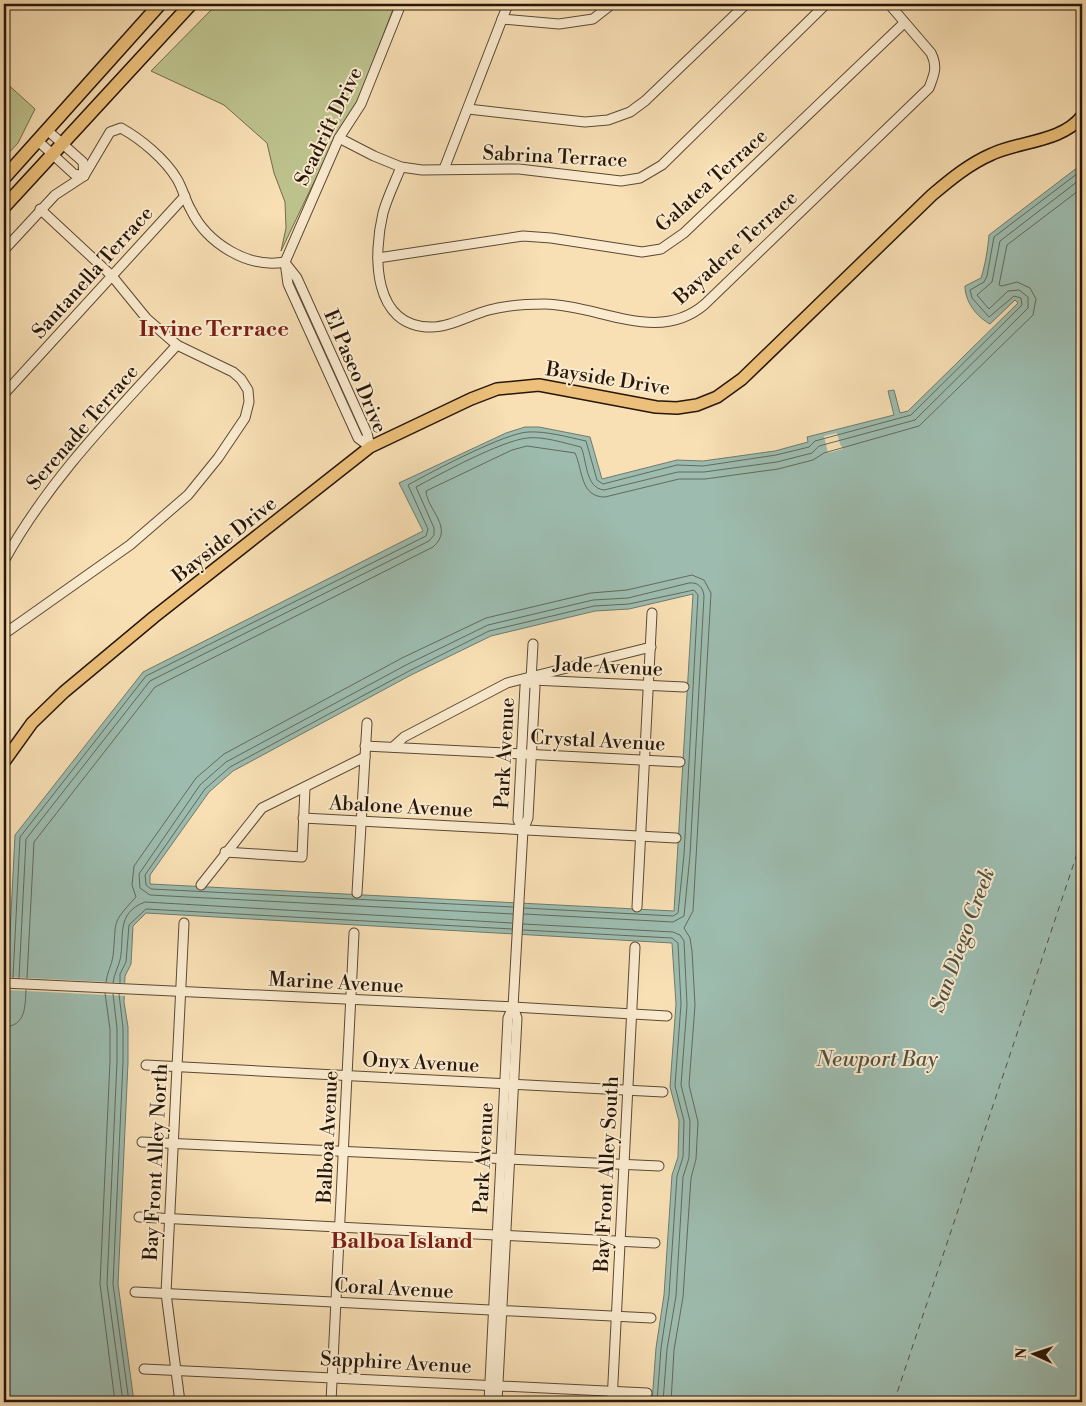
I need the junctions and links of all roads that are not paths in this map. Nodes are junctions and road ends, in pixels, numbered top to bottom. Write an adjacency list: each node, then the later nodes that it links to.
1 (160, 4): 13 (highway)
2 (191, 4): 16 (highway)
3 (400, 4): 14 (street, Seadrift Drive)
4 (508, 4): 9 (street)
5 (612, 4): 9 (street)
6 (746, 4): 11 (street)
7 (826, 4): 19 (street, Sabrina Terrace)
8 (889, 4): 10 (street)
9 (502, 20): 11 (street)
10 (904, 23): 26 (street, Galatea Terrace); 26 (street, Bayadere Terrace)
11 (468, 109): 19 (street)
12 (1082, 116): 31 (main road, Bayside Drive)
13 (47, 130): 15 (highway); 16 (street)
14 (340, 138): 18 (street, Sabrina Terrace); 27 (street, Seadrift Drive)
15 (38, 141): 17 (street); 21 (highway)
16 (63, 143): 17 (highway); 20 (street)
17 (53, 155): 20 (street); 23 (highway)
18 (401, 168): 19 (street, Sabrina Terrace); 26 (street, Bayadere Terrace)
19 (444, 170)
20 (84, 176): 22 (street); 24 (street)
21 (4, 178)
22 (185, 196): 27 (street); 28 (street, Santanella Terrace)
23 (4, 207)
24 (40, 209): 25 (street); 28 (street)
25 (4, 250)
26 (378, 258)
27 (285, 262): 31 (street, El Paseo Drive)
28 (112, 276): 29 (street); 30 (street, Santanella Terrace)
29 (178, 344): 32 (street, Serenade Terrace); 34 (street)
30 (4, 394)
31 (370, 447): 47 (main road, Bayside Drive)
32 (4, 561)
33 (652, 613): 36 (street)
34 (5, 628)
35 (532, 644): 37 (street, Park Avenue)
36 (651, 647): 37 (street); 38 (street)
37 (531, 678): 38 (street, Jade Avenue); 42 (street); 43 (street, Park Avenue); 44 (street, Park Avenue)
38 (649, 685): 39 (street, Jade Avenue); 46 (street)
39 (684, 687)
40 (367, 723): 41 (street)
41 (365, 746): 42 (street, Crystal Avenue); 45 (street)
42 (393, 747): 43 (street, Crystal Avenue)
43 (521, 754): 44 (street, Crystal Avenue); 52 (street, Park Avenue)
44 (532, 754): 46 (street, Crystal Avenue); 52 (street, Park Avenue)
45 (365, 757): 49 (street); 51 (street)
46 (645, 761): 48 (street, Crystal Avenue); 53 (street)
47 (4, 762)
48 (680, 762)
49 (305, 788): 50 (street); 55 (street)
50 (303, 818): 51 (street, Abalone Avenue); 55 (street)
51 (361, 821): 52 (street, Abalone Avenue); 57 (street)
52 (522, 830): 53 (street, Abalone Avenue); 65 (street, Park Avenue)
53 (641, 836): 54 (street, Abalone Avenue); 58 (street)
54 (676, 838)
55 (225, 852): 56 (street)
56 (201, 885)
57 (357, 893)
58 (637, 907)
59 (184, 923): 63 (street, Bay Front Alley North)
60 (354, 933): 64 (street, Balboa Avenue)
61 (635, 947): 66 (street, Bay Front Alley South)
62 (5, 984): 63 (street, Marine Avenue)
63 (181, 992): 64 (street, Marine Avenue); 69 (street, Bay Front Alley North)
64 (352, 1000): 65 (street, Marine Avenue); 70 (street, Balboa Avenue)
65 (514, 1007): 66 (street, Marine Avenue); 71 (street, Park Avenue)
66 (632, 1013): 67 (street, Marine Avenue); 72 (street, Bay Front Alley South)
67 (667, 1016)
68 (146, 1066): 69 (street, Onyx Avenue)
69 (177, 1067): 70 (street, Onyx Avenue); 75 (street, Bay Front Alley North)
70 (348, 1076): 71 (street, Onyx Avenue); 76 (street, Balboa Avenue)
71 (508, 1084): 72 (street, Onyx Avenue); 77 (street, Park Avenue)
72 (628, 1090): 73 (street, Onyx Avenue); 78 (street, Bay Front Alley South)
73 (663, 1092)
74 (142, 1142): 75 (street)
75 (173, 1143): 76 (street); 81 (street, Bay Front Alley North)
76 (344, 1150): 77 (street); 82 (street, Balboa Avenue)
77 (505, 1159): 78 (street); 83 (street, Park Avenue)
78 (624, 1164): 79 (street); 84 (street, Bay Front Alley South)
79 (658, 1166)
80 (139, 1217): 81 (street)
81 (170, 1218): 82 (street); 87 (street, Bay Front Alley North)
82 (340, 1228): 83 (street); 88 (street, Balboa Avenue)
83 (501, 1234): 84 (street); 89 (street, Park Avenue)
84 (621, 1241): 85 (street); 90 (street, Bay Front Alley South)
85 (655, 1243)
86 (135, 1292): 87 (street, Coral Avenue)
87 (166, 1294): 88 (street, Coral Avenue); 93 (street, Bay Front Alley North)
88 (337, 1302): 89 (street, Coral Avenue); 94 (street, Balboa Avenue)
89 (498, 1310): 90 (street, Coral Avenue); 95 (street, Park Avenue)
90 (617, 1316): 91 (street, Coral Avenue); 96 (street, Bay Front Alley South)
91 (651, 1318)
92 (144, 1369): 93 (street, Sapphire Avenue)
93 (175, 1371): 94 (street, Sapphire Avenue); 98 (street, Bay Front Alley North)
94 (333, 1376): 95 (street, Sapphire Avenue); 99 (street, Balboa Avenue)
95 (494, 1384): 96 (street, Sapphire Avenue); 100 (street, Park Avenue); 101 (street, Park Avenue)
96 (613, 1391): 97 (street, Sapphire Avenue); 102 (street, Bay Front Alley South)
97 (647, 1393)
98 (180, 1402)
99 (332, 1402)
100 (489, 1402)
101 (497, 1402)
102 (612, 1402)

